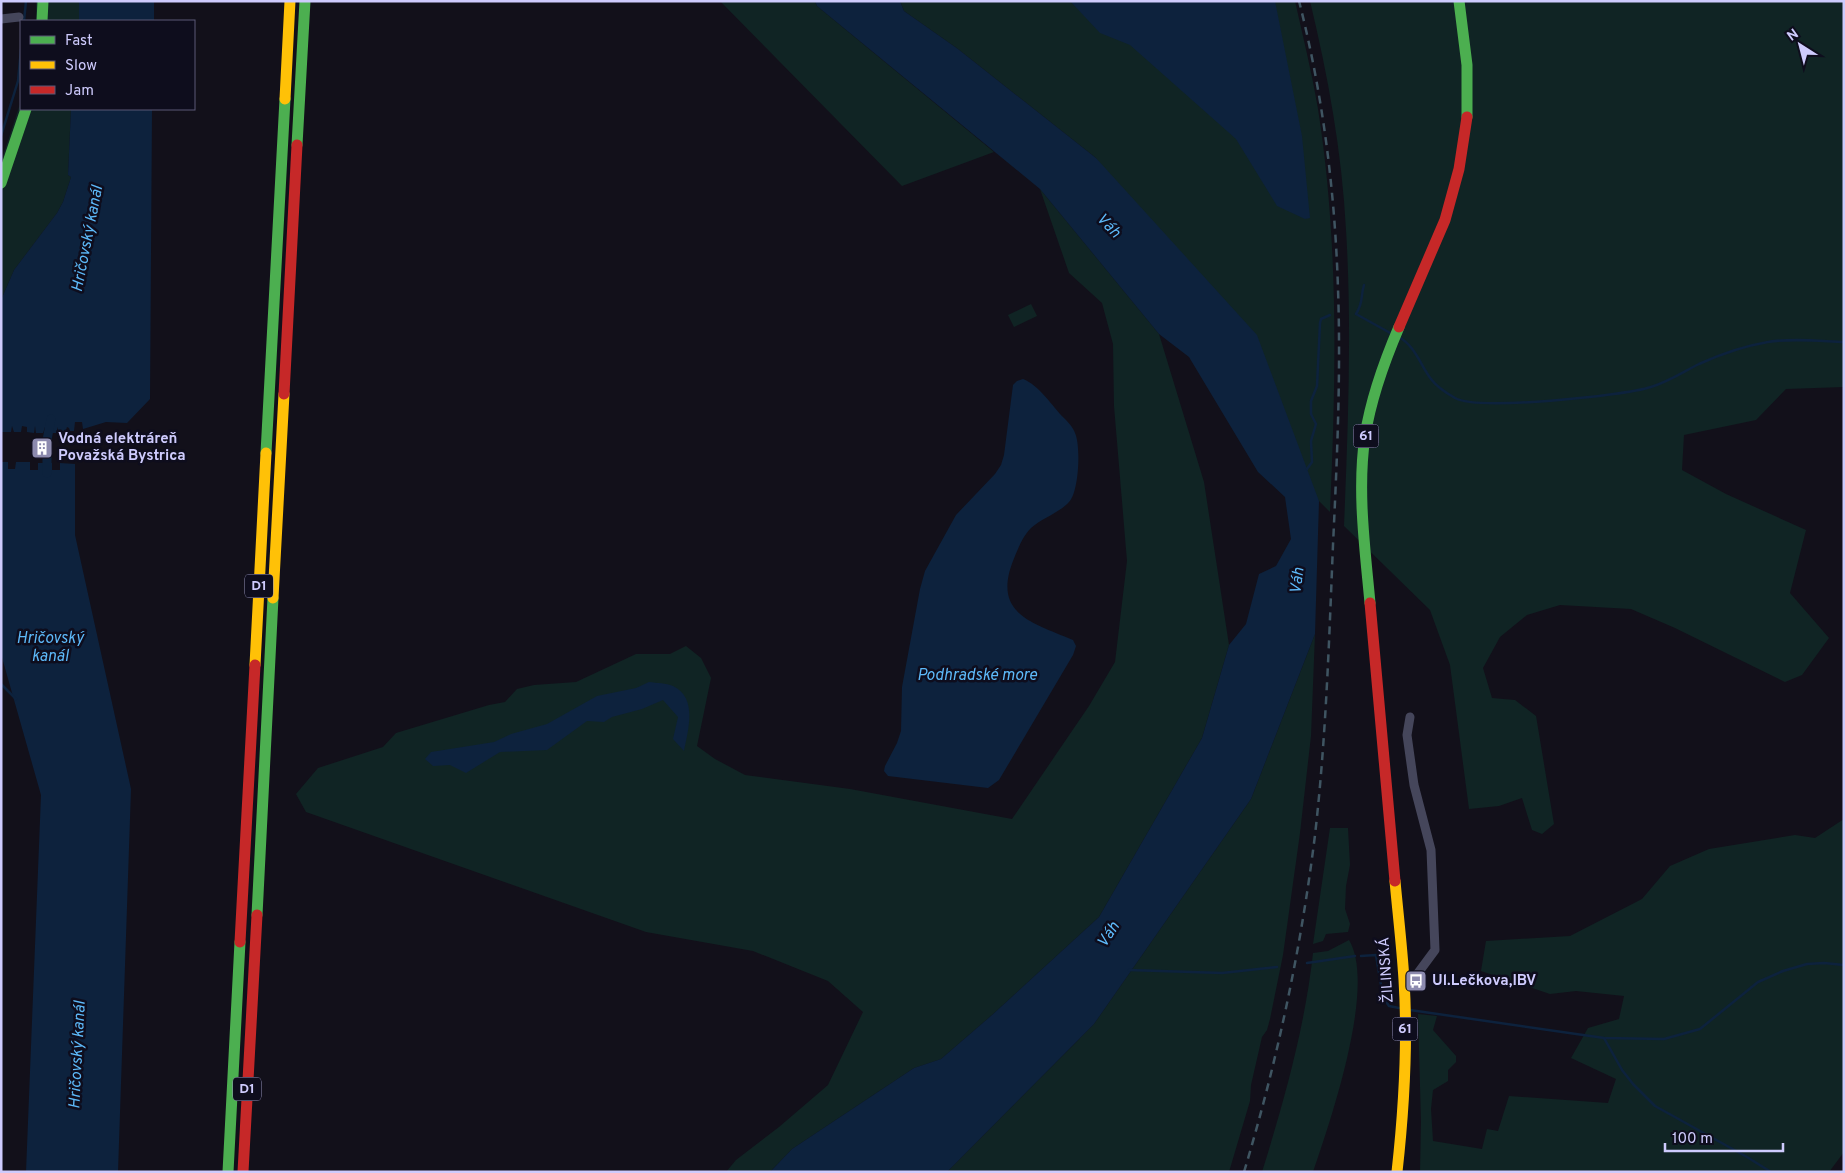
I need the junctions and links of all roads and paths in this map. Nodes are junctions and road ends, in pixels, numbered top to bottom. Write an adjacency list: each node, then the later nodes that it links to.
1 (43, 1): 7 (main road)
2 (290, 1): 12 (main road, D1)
3 (305, 1): 13 (main road, D1)
4 (1459, 1): 11 (main road, ŽILINSKÁ / 61)
5 (19, 17): 6 (street)
6 (1, 19)
7 (42, 20)
8 (26, 110): 9 (main road)
9 (1, 183)
10 (1410, 717): 11 (street)
11 (1404, 980): 14 (main road, ŽILINSKÁ / 61)
12 (228, 1172)
13 (243, 1172)
14 (1397, 1172)

